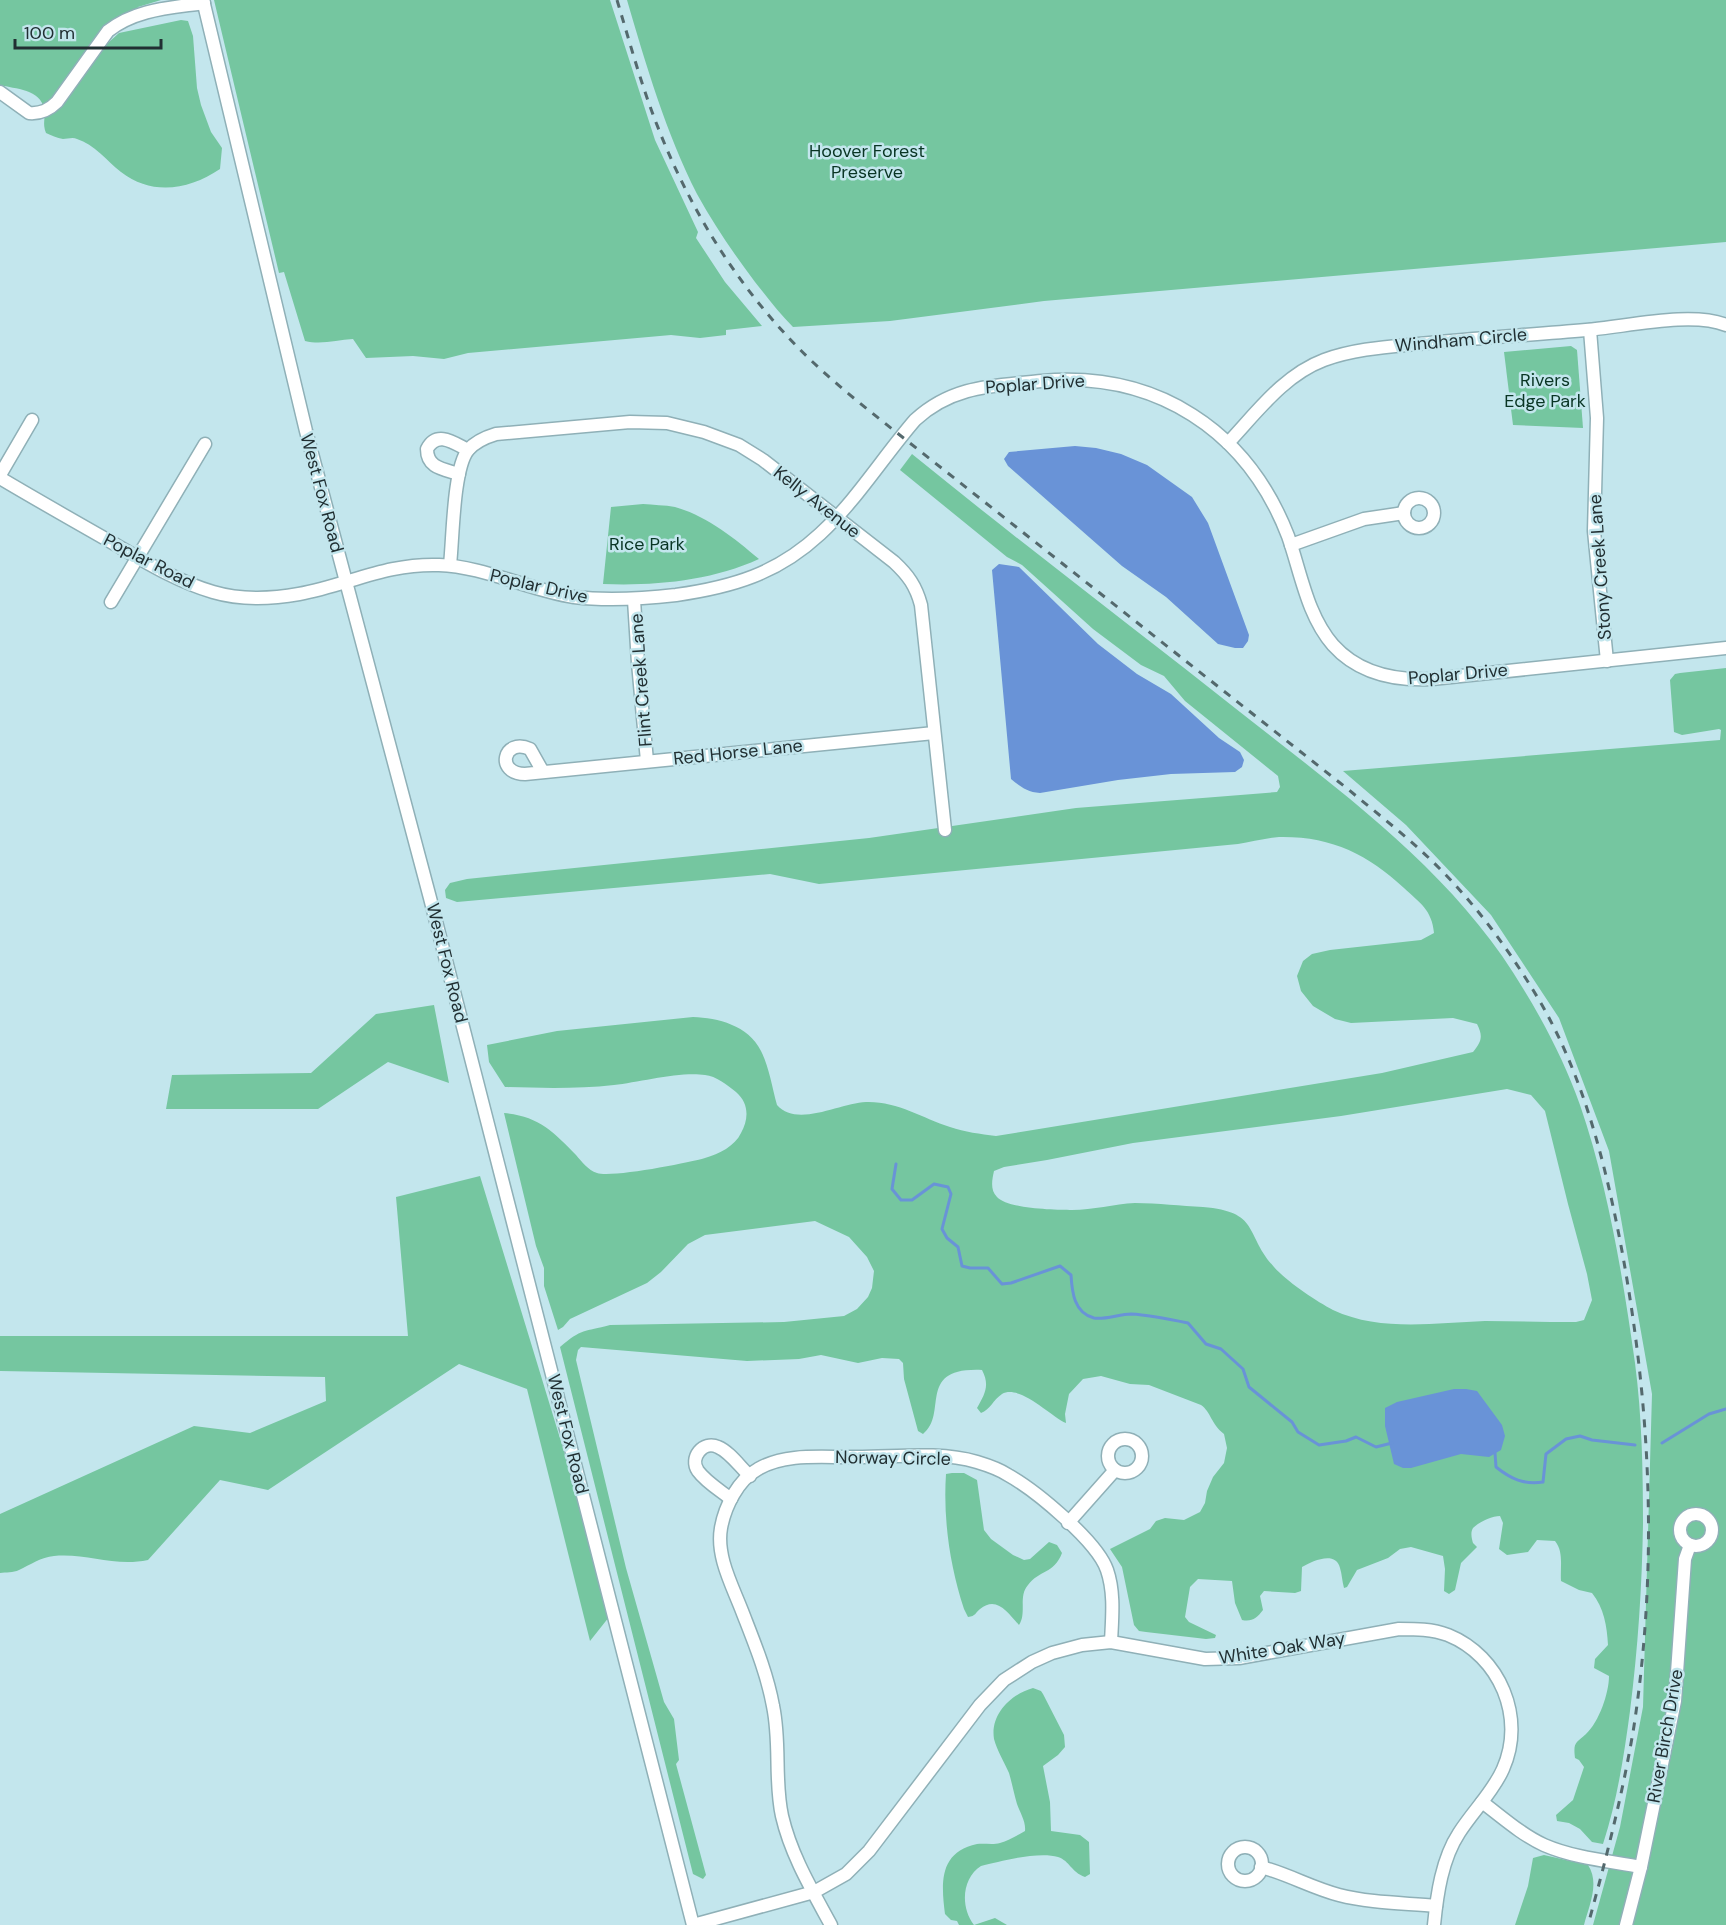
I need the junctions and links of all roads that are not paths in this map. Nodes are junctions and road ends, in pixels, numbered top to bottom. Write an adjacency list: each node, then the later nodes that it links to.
1 (204, 1): 2 (street); 16 (street, West Fox Road)
2 (0, 92)
3 (1726, 325): 4 (street, Windham Circle)
4 (1590, 330): 6 (street, Windham Circle); 20 (street, Stony Creek Lane)
5 (32, 420): 10 (street)
6 (1228, 442): 12 (street, Poplar Drive); 13 (street, Poplar Drive)
7 (205, 444): 14 (street)
8 (468, 450): 9 (street); 9 (street); 12 (street, Kelly Avenue)
9 (459, 474): 15 (street)
10 (0, 477): 14 (street, Poplar Road)
11 (1404, 513): 13 (street)
12 (836, 517): 17 (street, Poplar Drive); 21 (street, Kelly Avenue)
13 (1291, 545): 20 (street, Poplar Drive)
14 (136, 557): 16 (street, Poplar Road); 18 (street)
15 (450, 565): 16 (street, Poplar Drive); 17 (street, Poplar Drive)
16 (346, 581): 36 (street, West Fox Road)
17 (634, 600): 22 (street, Flint Creek Lane)
18 (111, 602)
19 (1726, 648): 20 (street, Poplar Drive)
20 (1607, 661)
21 (934, 733): 22 (street, Red Horse Lane); 24 (street, Kelly Avenue)
22 (647, 761): 23 (street, Red Horse Lane)
23 (543, 772)
24 (945, 830)
25 (1115, 1470): 28 (street)
26 (750, 1476): 27 (street, Norway Circle); 27 (street); 28 (street, Norway Circle)
27 (731, 1499): 34 (street, Norway Circle)
28 (1068, 1523): 30 (street, Norway Circle)
29 (1690, 1545): 33 (street, River Birch Drive)
30 (1111, 1642): 31 (street, White Oak Way); 34 (street, White Oak Way)
31 (1482, 1802): 33 (street); 35 (street, White Oak Way)
32 (1261, 1867): 35 (street)
33 (1641, 1867): 39 (street, River Birch Drive)
34 (814, 1892): 36 (street, White Oak Way); 37 (street)
35 (1436, 1906): 38 (street, White Oak Way)
36 (693, 1925)
37 (831, 1925)
38 (1434, 1925)
39 (1626, 1925)

